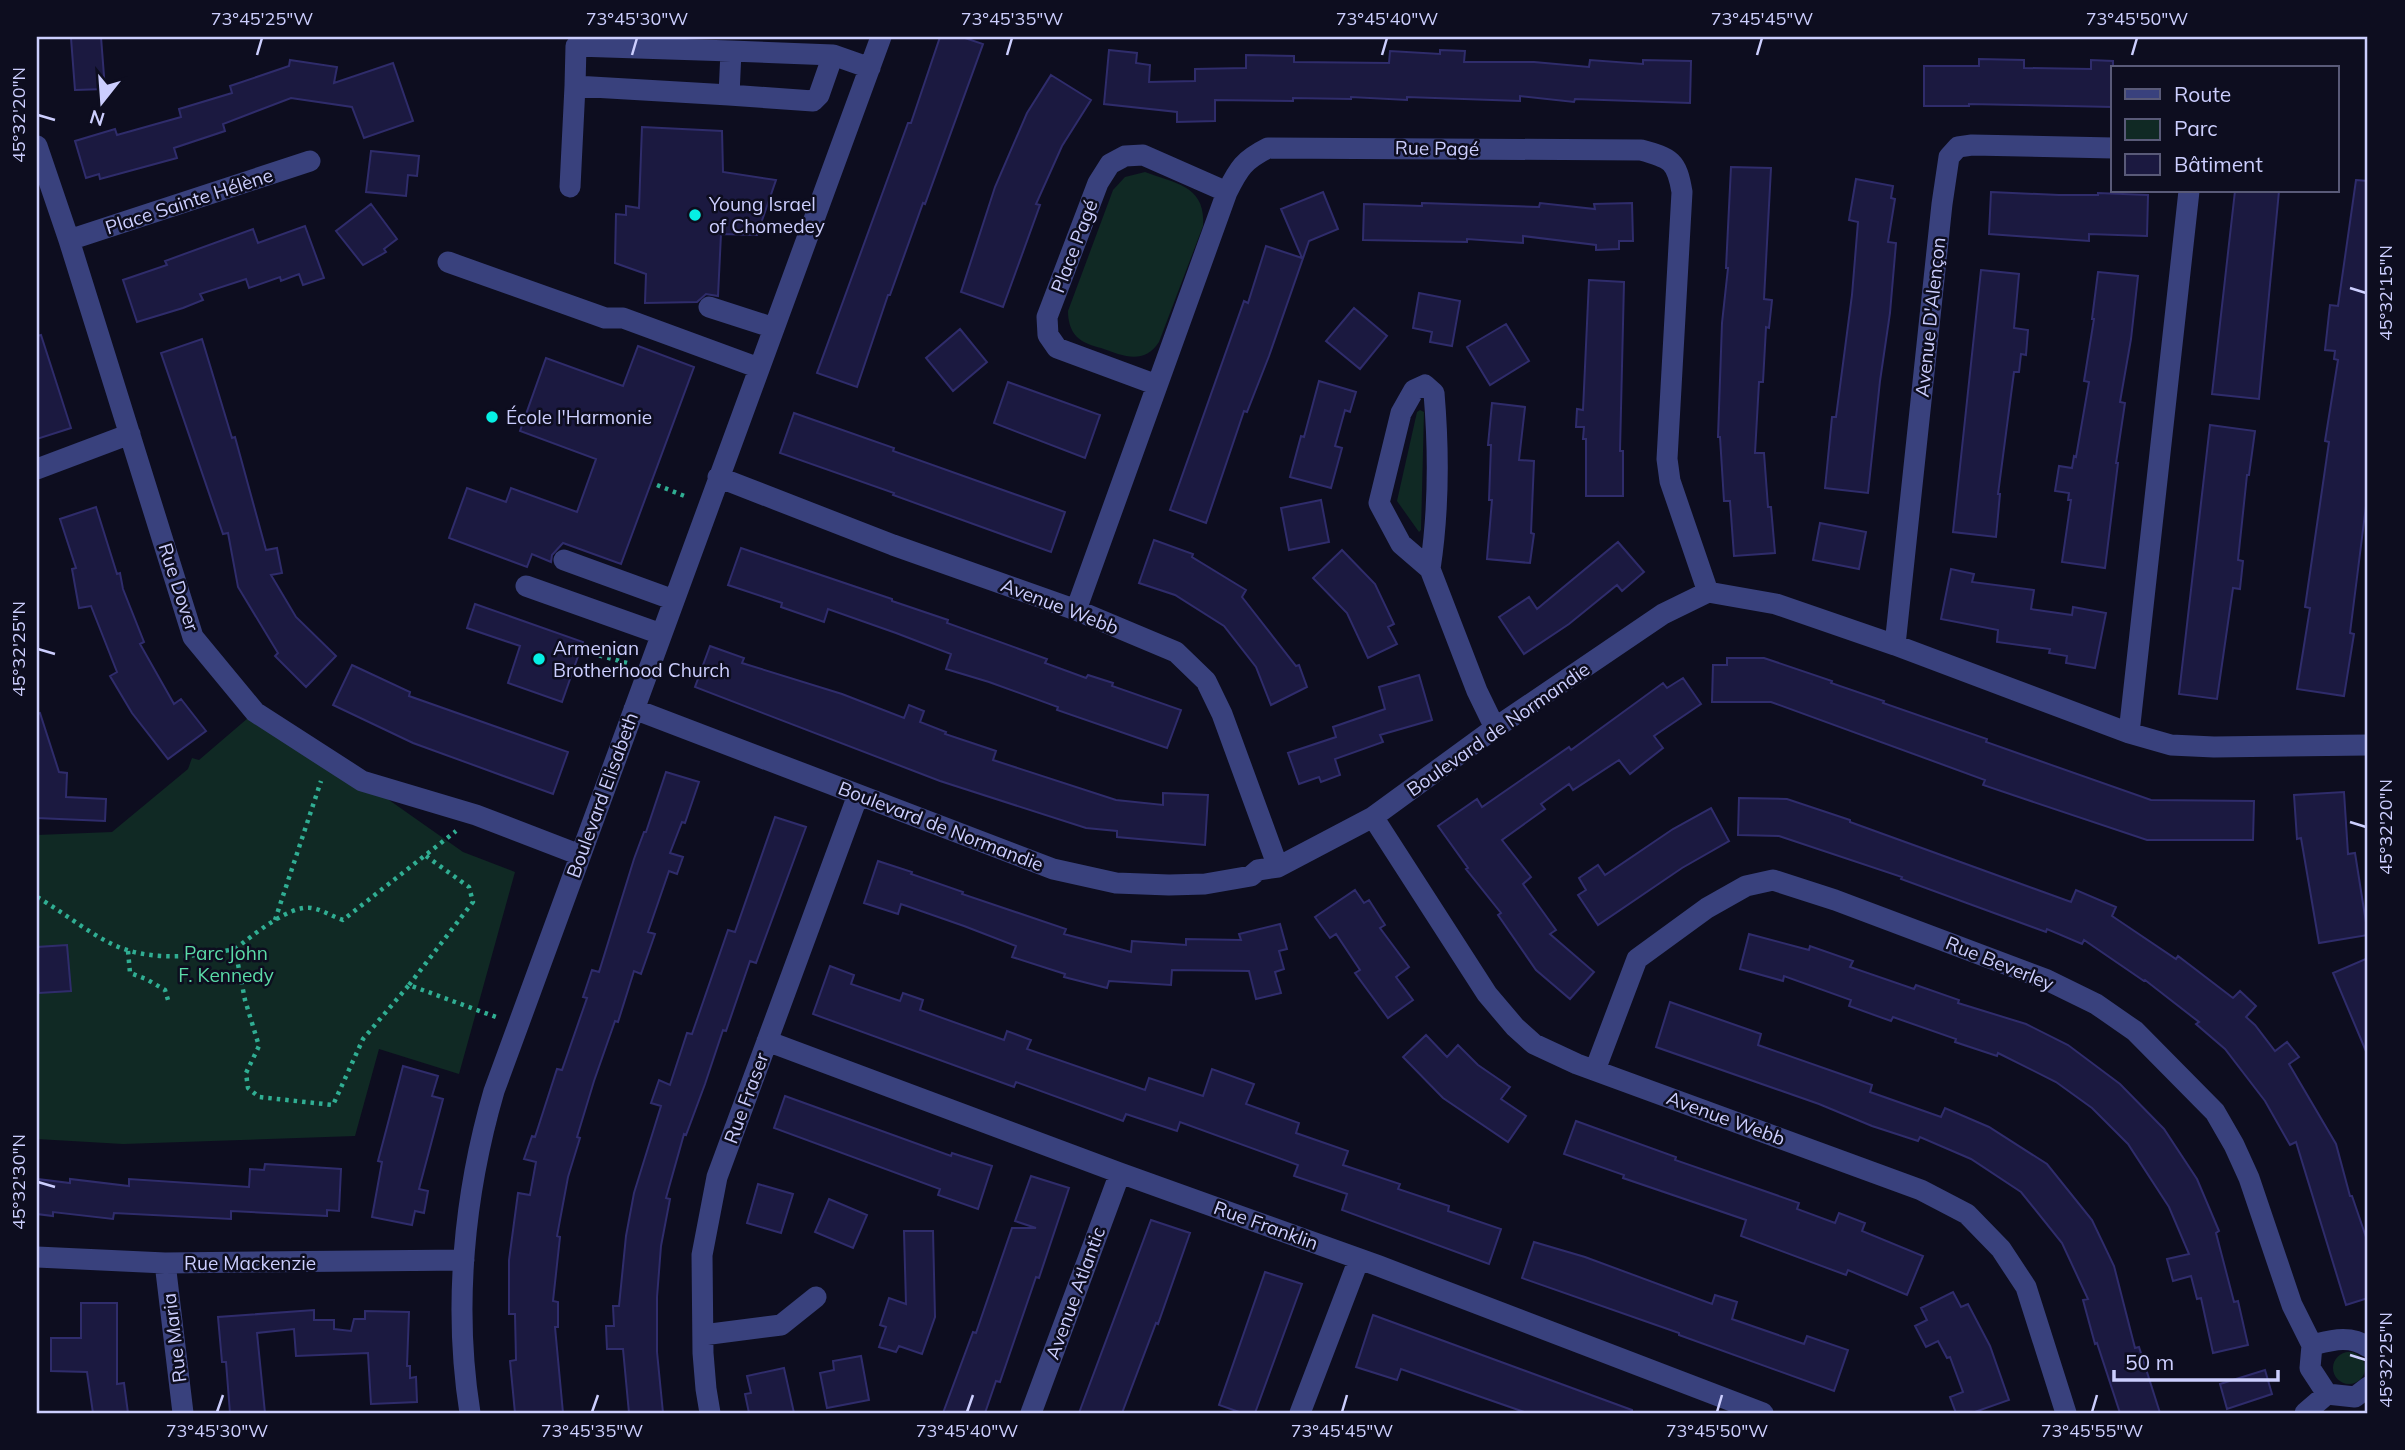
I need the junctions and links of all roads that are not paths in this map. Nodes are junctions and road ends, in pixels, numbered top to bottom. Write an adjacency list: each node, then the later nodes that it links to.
1 (881, 37): 4 (street, Boulevard Elisabeth)
2 (731, 51): 3 (street); 5 (street); 6 (street)
3 (833, 55): 4 (street); 6 (street)
4 (870, 68): 16 (street, Boulevard Elisabeth)
5 (575, 86): 6 (street); 10 (street)
6 (729, 95)
7 (37, 146): 13 (street, Rue Dover)
8 (2111, 148): 29 (street, Avenue D'Alençon)
9 (310, 161): 13 (street, Place Sainte Hélène)
10 (570, 187)
11 (1227, 192): 18 (street, Rue Pagé); 18 (street, Place Pagé); 25 (street, Rue Pagé)
12 (2189, 192): 32 (street)
13 (69, 240): 19 (street, Rue Dover)
14 (448, 262): 17 (street)
15 (709, 306): 16 (street)
16 (774, 328): 17 (street, Boulevard Elisabeth)
17 (759, 368): 21 (street, Boulevard Elisabeth)
18 (1157, 385): 27 (street, Rue Pagé)
19 (130, 434): 20 (street); 36 (street, Rue Dover)
20 (37, 469)
21 (719, 477): 26 (street, Boulevard Elisabeth); 27 (street, Avenue Webb)
22 (564, 560): 26 (street)
23 (1430, 569): 23 (street); 31 (street)
24 (526, 586): 28 (street)
25 (1708, 592): 29 (street); 31 (street, Boulevard de Normandie)
26 (674, 600): 28 (street, Boulevard Elisabeth)
27 (1076, 610): 37 (street, Avenue Webb)
28 (662, 634): 30 (street, Boulevard Elisabeth)
29 (1895, 645): 32 (street)
30 (634, 709): 34 (street, Boulevard de Normandie); 36 (street, Boulevard Elisabeth)
31 (1495, 728): 35 (street, Boulevard de Normandie)
32 (2129, 733): 33 (street)
33 (2368, 745)
34 (858, 795): 37 (street, Boulevard de Normandie); 38 (street, Rue Fraser)
35 (1373, 817): 37 (street, Boulevard de Normandie); 39 (street, Avenue Webb)
36 (580, 855): 43 (street, Boulevard Elisabeth)
37 (1278, 867)
38 (767, 1041): 40 (street, Rue Franklin); 46 (street, Rue Fraser)
39 (1595, 1070): 47 (street, Rue Beverley); 57 (street, Avenue Webb)
40 (1120, 1173): 42 (street, Rue Franklin); 54 (street, Avenue Atlantic)
41 (37, 1257): 44 (street, Rue Mackenzie)
42 (1359, 1259): 55 (street); 56 (street, Rue Franklin)
43 (464, 1260): 44 (street, Rue Mackenzie); 52 (street, Boulevard Elisabeth)
44 (164, 1263): 51 (street, Rue Maria)
45 (816, 1297): 46 (street)
46 (703, 1335): 53 (street, Rue Fraser)
47 (2312, 1345): 48 (street); 50 (street, Rue Beverley)
48 (2368, 1347)
49 (2368, 1387): 50 (street)
50 (2327, 1394): 58 (street)
51 (183, 1413)
52 (470, 1413)
53 (710, 1413)
54 (1031, 1413)
55 (1300, 1413)
56 (1763, 1413)
57 (2066, 1413)
58 (2305, 1413)

